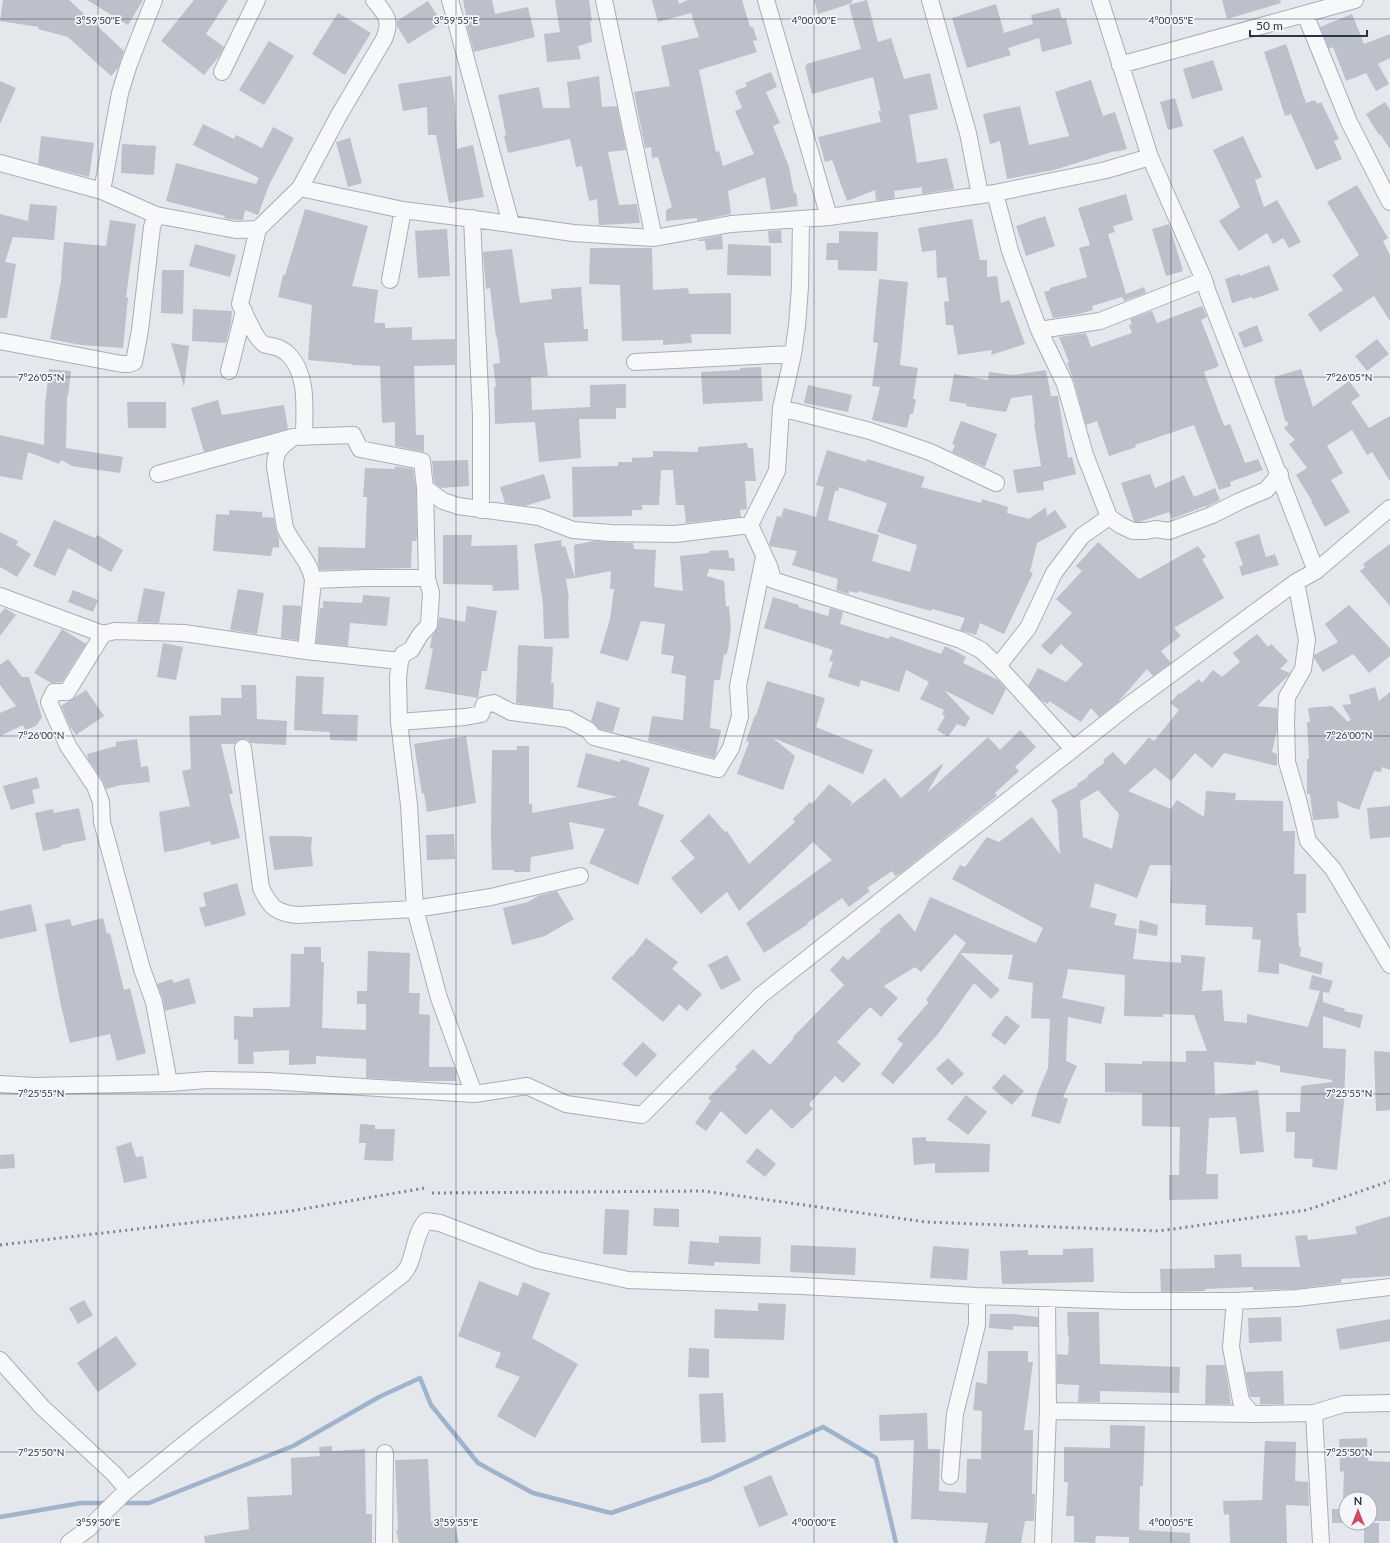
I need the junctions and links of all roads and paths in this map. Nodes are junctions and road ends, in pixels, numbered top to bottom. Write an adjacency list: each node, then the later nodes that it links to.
1 (154, 0): 16 (street)
2 (256, 0): 12 (street)
3 (374, 0): 15 (street)
4 (450, 0): 24 (street)
5 (604, 0): 26 (street)
6 (766, 0): 21 (street)
7 (930, 0): 17 (street)
8 (1100, 0): 11 (street)
9 (1356, 0): 10 (street)
10 (1305, 14): 11 (street); 18 (street)
11 (1120, 65): 13 (street)
12 (222, 72)
13 (1150, 157): 17 (street); 28 (street)
14 (0, 163): 16 (street)
15 (300, 188): 19 (street); 25 (street)
16 (102, 191): 20 (street)
17 (987, 194): 21 (street); 30 (street)
18 (1390, 202)
19 (403, 210): 22 (street); 27 (street)
20 (156, 215): 25 (street); 31 (street)
21 (829, 217): 23 (street)
22 (472, 218): 24 (street); 43 (street)
23 (801, 220): 26 (street); 32 (street)
24 (510, 224): 26 (street)
25 (258, 229): 29 (street)
26 (654, 238)
27 (390, 280)
28 (1204, 280): 30 (street); 38 (street)
29 (244, 311): 34 (street); 36 (street)
30 (1039, 330): 45 (street)
31 (0, 341)
32 (793, 354): 33 (street); 35 (street)
33 (635, 362)
34 (229, 371)
35 (781, 408): 39 (street); 46 (street)
36 (298, 437): 37 (street); 40 (street); 50 (street)
37 (158, 474)
38 (1280, 474): 45 (street); 48 (street)
39 (996, 483)
40 (425, 488): 41 (street); 44 (street)
41 (443, 501): 43 (street); 44 (street)
42 (1390, 508): 48 (street)
43 (481, 510): 46 (street)
44 (426, 515): 49 (street)
45 (1109, 517): 56 (street)
46 (750, 525): 47 (street)
47 (764, 557): 56 (street); 57 (street)
48 (1316, 571): 51 (street)
49 (427, 578): 50 (street); 55 (street)
50 (313, 580): 54 (street)
51 (1296, 582): 59 (street); 62 (street)
52 (0, 596): 53 (street)
53 (103, 634): 54 (street); 63 (street)
54 (306, 651): 55 (street)
55 (400, 661): 57 (street)
56 (998, 666): 59 (street)
57 (399, 722): 61 (street)
58 (243, 748): 61 (street)
59 (1073, 749): 65 (street)
60 (580, 876): 61 (street)
61 (414, 910): 65 (street)
62 (1390, 965)
63 (169, 1083): 64 (street); 65 (street)
64 (0, 1084)
65 (474, 1094)
66 (1390, 1287): 69 (street)
67 (977, 1296): 68 (street); 76 (street); 77 (street)
68 (1047, 1298): 69 (street); 72 (street)
69 (1234, 1301): 74 (street)
70 (0, 1360): 77 (street)
71 (1390, 1403): 73 (street)
72 (1048, 1411): 74 (street); 80 (street)
73 (1314, 1413): 74 (street); 81 (street)
74 (1252, 1414)
75 (385, 1453): 79 (street)
76 (950, 1476)
77 (127, 1491): 78 (street)
78 (69, 1543)
79 (384, 1543)
80 (1043, 1543)
81 (1320, 1543)

